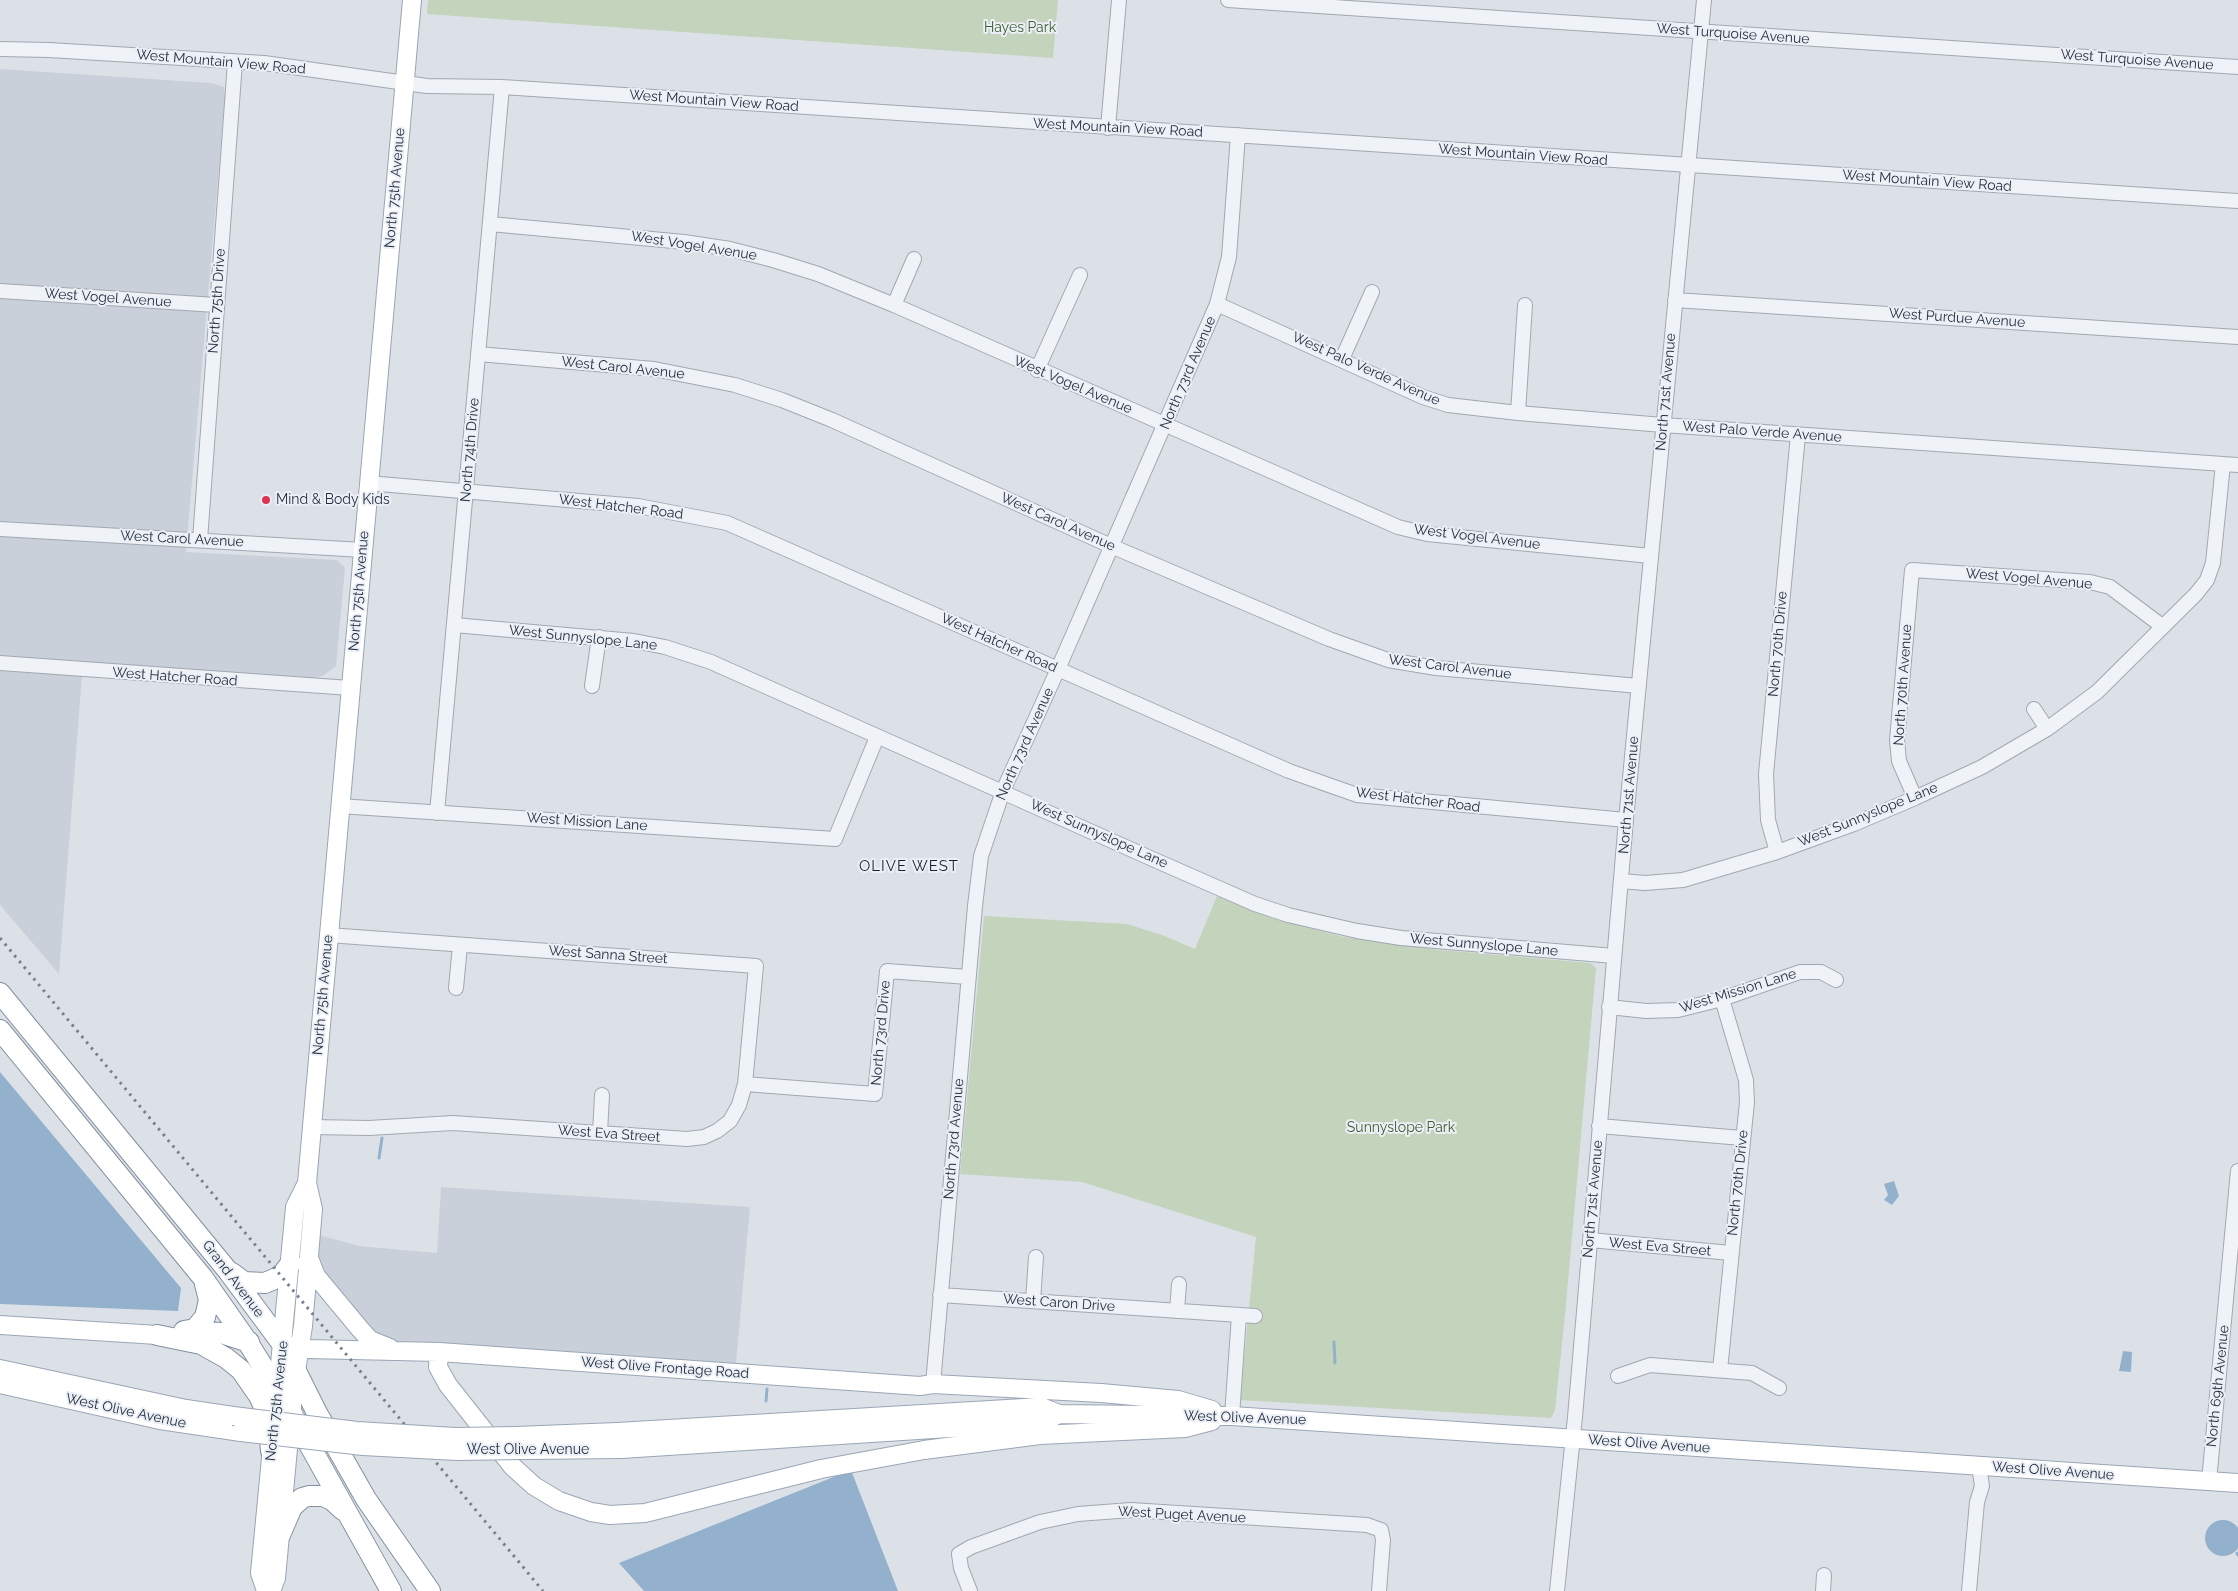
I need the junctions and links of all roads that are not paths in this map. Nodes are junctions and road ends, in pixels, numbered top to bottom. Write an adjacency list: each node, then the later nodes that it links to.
1 (412, 0): 9 (main road, North 75th Avenue)
2 (1120, 0): 11 (street)
3 (1228, 0): 5 (street, West Turquoise Avenue)
4 (1704, 0): 5 (street, North 71st Avenue)
5 (1701, 32): 8 (street, West Turquoise Avenue); 13 (street, North 71st Avenue)
6 (0, 49): 7 (street, West Mountain View Road)
7 (235, 62): 9 (street, West Mountain View Road); 22 (street, North 75th Drive)
8 (2238, 67)
9 (404, 83): 10 (street, West Mountain View Road); 35 (main road, North 75th Avenue)
10 (502, 87): 11 (street, West Mountain View Road); 15 (street, North 74th Drive)
11 (1108, 128): 12 (street, West Mountain View Road)
12 (1238, 135): 13 (street, West Mountain View Road); 21 (street, North 73rd Avenue)
13 (1687, 166): 14 (street, West Mountain View Road); 20 (street, North 71st Avenue)
14 (2238, 201)
15 (490, 224): 23 (street, West Vogel Avenue); 26 (street, North 74th Drive)
16 (914, 259): 23 (street)
17 (1080, 275): 28 (street)
18 (0, 291): 22 (street, West Vogel Avenue)
19 (1372, 292): 27 (street)
20 (1675, 300): 25 (street, West Purdue Avenue); 31 (street, North 71st Avenue)
21 (1218, 304): 27 (street, West Palo Verde Avenue); 30 (street, North 73rd Avenue)
22 (216, 305): 38 (street, North 75th Drive)
23 (894, 305): 28 (street, West Vogel Avenue)
24 (1526, 305): 29 (street)
25 (2238, 337)
26 (478, 354): 36 (street, North 74th Drive); 39 (street, West Carol Avenue)
27 (1342, 360): 29 (street, West Palo Verde Avenue)
28 (1037, 370): 30 (street, West Vogel Avenue)
29 (1518, 413): 31 (street, West Palo Verde Avenue)
30 (1165, 425): 39 (street, North 73rd Avenue); 41 (street, West Vogel Avenue)
31 (1663, 425): 32 (street, West Palo Verde Avenue); 41 (street, North 71st Avenue)
32 (1798, 435): 33 (street, West Palo Verde Avenue); 59 (street, North 70th Drive)
33 (2223, 464): 34 (street, West Palo Verde Avenue); 44 (street, West Sunnyslope Lane)
34 (2238, 465)
35 (368, 483): 36 (street, West Hatcher Road); 40 (main road, North 75th Avenue)
36 (466, 490): 43 (street, North 74th Drive); 47 (street, West Hatcher Road)
37 (0, 529): 38 (street, West Carol Avenue)
38 (200, 540): 40 (street, West Carol Avenue)
39 (1112, 546): 47 (street, North 73rd Avenue); 49 (street, West Carol Avenue)
40 (363, 550): 50 (main road, North 75th Avenue)
41 (1652, 556): 49 (street, North 71st Avenue)
42 (1912, 570): 44 (street, West Vogel Avenue); 55 (street, North 70th Avenue)
43 (454, 625): 45 (street, West Sunnyslope Lane); 57 (street, North 74th Drive)
44 (2162, 626): 52 (street, West Sunnyslope Lane)
45 (599, 638): 48 (street); 53 (street, West Sunnyslope Lane)
46 (0, 663): 50 (street, West Hatcher Road)
47 (1058, 669): 54 (street, North 73rd Avenue); 58 (street, West Hatcher Road)
48 (592, 686)
49 (1639, 686): 58 (street, North 71st Avenue)
50 (350, 688): 56 (main road, North 75th Avenue)
51 (2034, 708): 52 (street)
52 (2047, 729): 55 (street, West Sunnyslope Lane)
53 (878, 737): 54 (street, West Sunnyslope Lane); 57 (street, West Mission Lane)
54 (1003, 791): 63 (street, West Sunnyslope Lane); 65 (street, North 73rd Avenue)
55 (1915, 798): 59 (street, West Sunnyslope Lane)
56 (339, 806): 57 (street, West Mission Lane); 61 (main road, North 75th Avenue)
57 (437, 812)
58 (1626, 820): 60 (street, North 71st Avenue)
59 (1777, 852): 60 (street, West Sunnyslope Lane)
60 (1621, 881): 63 (street, North 71st Avenue)
61 (328, 936): 62 (street, West Sanna Street); 75 (main road, North 75th Avenue)
62 (460, 945): 64 (street, West Sanna Street); 67 (street)
63 (1614, 956): 70 (street, North 71st Avenue)
64 (756, 966): 72 (street, West Eva Street)
65 (968, 977): 72 (street, North 73rd Drive); 86 (street, North 73rd Avenue)
66 (1836, 980): 69 (street, West Mission Lane)
67 (456, 988)
68 (0, 993): 83 (highway, Grand Avenue)
69 (1722, 999): 70 (street, West Mission Lane); 77 (street, North 70th Drive)
70 (1609, 1007): 74 (street, North 71st Avenue)
71 (0, 1030): 84 (highway, Grand Avenue)
72 (745, 1084): 76 (street, West Eva Street)
73 (602, 1095): 76 (street)
74 (1599, 1126): 77 (street); 79 (street, North 71st Avenue)
75 (312, 1127): 76 (street, West Eva Street); 82 (main road, North 75th Avenue)
76 (600, 1133)
77 (1742, 1138): 80 (street, North 70th Drive)
78 (2238, 1171): 112 (street, North 69th Avenue)
79 (1590, 1240): 80 (street, West Eva Street); 108 (street, North 71st Avenue)
80 (1730, 1253): 100 (street, North 70th Drive)
81 (1036, 1257): 87 (street)
82 (300, 1261): 83 (highway); 96 (main road, North 75th Avenue); 97 (main road)
83 (228, 1271): 96 (highway, Grand Avenue)
84 (203, 1278): 91 (highway, Grand Avenue); 93 (highway)
85 (1179, 1284): 88 (street)
86 (940, 1295): 87 (street, West Caron Drive); 104 (street, North 73rd Avenue)
87 (1034, 1301): 88 (street, West Caron Drive)
88 (1177, 1311): 89 (street, West Caron Drive)
89 (1239, 1315): 90 (street, West Caron Drive); 107 (street)
90 (1255, 1316)
91 (234, 1324): 95 (highway, Grand Avenue); 96 (highway)
92 (0, 1325): 94 (main road)
93 (184, 1331): 94 (highway); 95 (highway)
94 (157, 1334): 110 (highway)
95 (247, 1341): 102 (highway, Grand Avenue)
96 (290, 1346): 97 (main road); 102 (highway, Grand Avenue)
97 (397, 1350): 98 (main road, West Olive Frontage Road)
98 (439, 1352): 104 (main road, West Olive Frontage Road); 107 (main road)
99 (0, 1369): 109 (main road, West Olive Avenue, bridge)
100 (1720, 1370): 101 (street); 105 (street)
101 (1618, 1376)
102 (287, 1378): 106 (highway, Grand Avenue); 110 (main road, North 75th Avenue); 120 (highway)
103 (0, 1384): 109 (main road, West Olive Avenue, bridge)
104 (933, 1384): 107 (main road, West Olive Frontage Road)
105 (1779, 1388)
106 (291, 1412): 114 (highway, Grand Avenue); 115 (main road, North 75th Avenue)
107 (1232, 1416): 108 (main road, West Olive Avenue); 109 (main road, West Olive Avenue)
108 (1572, 1438): 111 (main road, West Olive Avenue); 123 (street, North 71st Avenue)
109 (520, 1443)
110 (272, 1451): 117 (main road, North 75th Avenue)
111 (1979, 1466): 112 (main road, West Olive Avenue); 125 (street)
112 (2209, 1481): 113 (main road, West Olive Avenue)
113 (2238, 1484)
114 (353, 1522): 115 (highway); 119 (highway, Grand Avenue)
115 (280, 1535): 118 (main road, North 75th Avenue)
116 (1824, 1575): 124 (street)
117 (266, 1591)
118 (271, 1591)
119 (391, 1591)
120 (430, 1591)
121 (970, 1591): 122 (street, West Puget Avenue)
122 (1379, 1591)
123 (1557, 1591)
124 (1823, 1591)
125 (1969, 1591)

